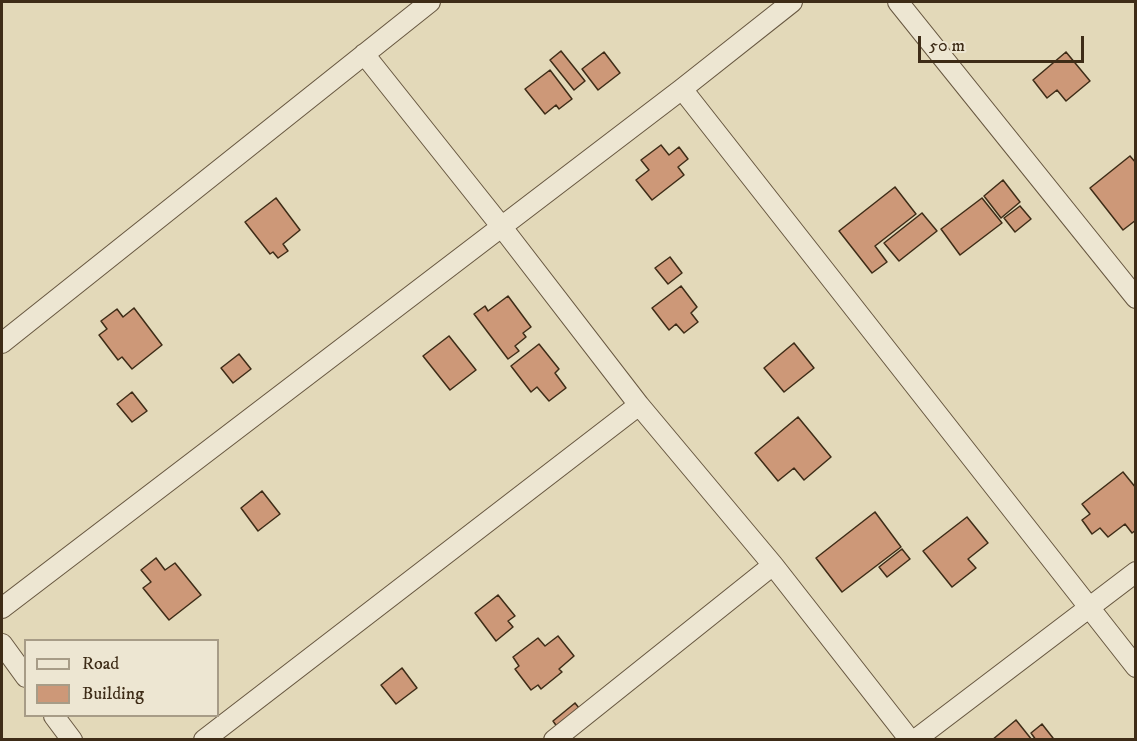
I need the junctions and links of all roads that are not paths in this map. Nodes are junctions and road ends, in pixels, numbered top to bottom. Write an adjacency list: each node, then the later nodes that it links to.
1 (430, 2): 4 (street)
2 (792, 2): 5 (street)
3 (898, 2): 7 (street)
4 (364, 54): 6 (street); 8 (street)
5 (682, 89): 6 (street); 13 (street)
6 (501, 226): 9 (street); 12 (street)
7 (1136, 298)
8 (2, 343)
9 (639, 405): 10 (street); 19 (street)
10 (773, 564): 20 (street); 21 (street)
11 (1136, 572): 13 (street)
12 (2, 608)
13 (1089, 608): 15 (street); 21 (street)
14 (2, 644): 16 (street)
15 (1136, 668)
16 (24, 674)
17 (55, 717): 18 (street)
18 (72, 740)
19 (204, 740)
20 (554, 740)
21 (912, 740)

